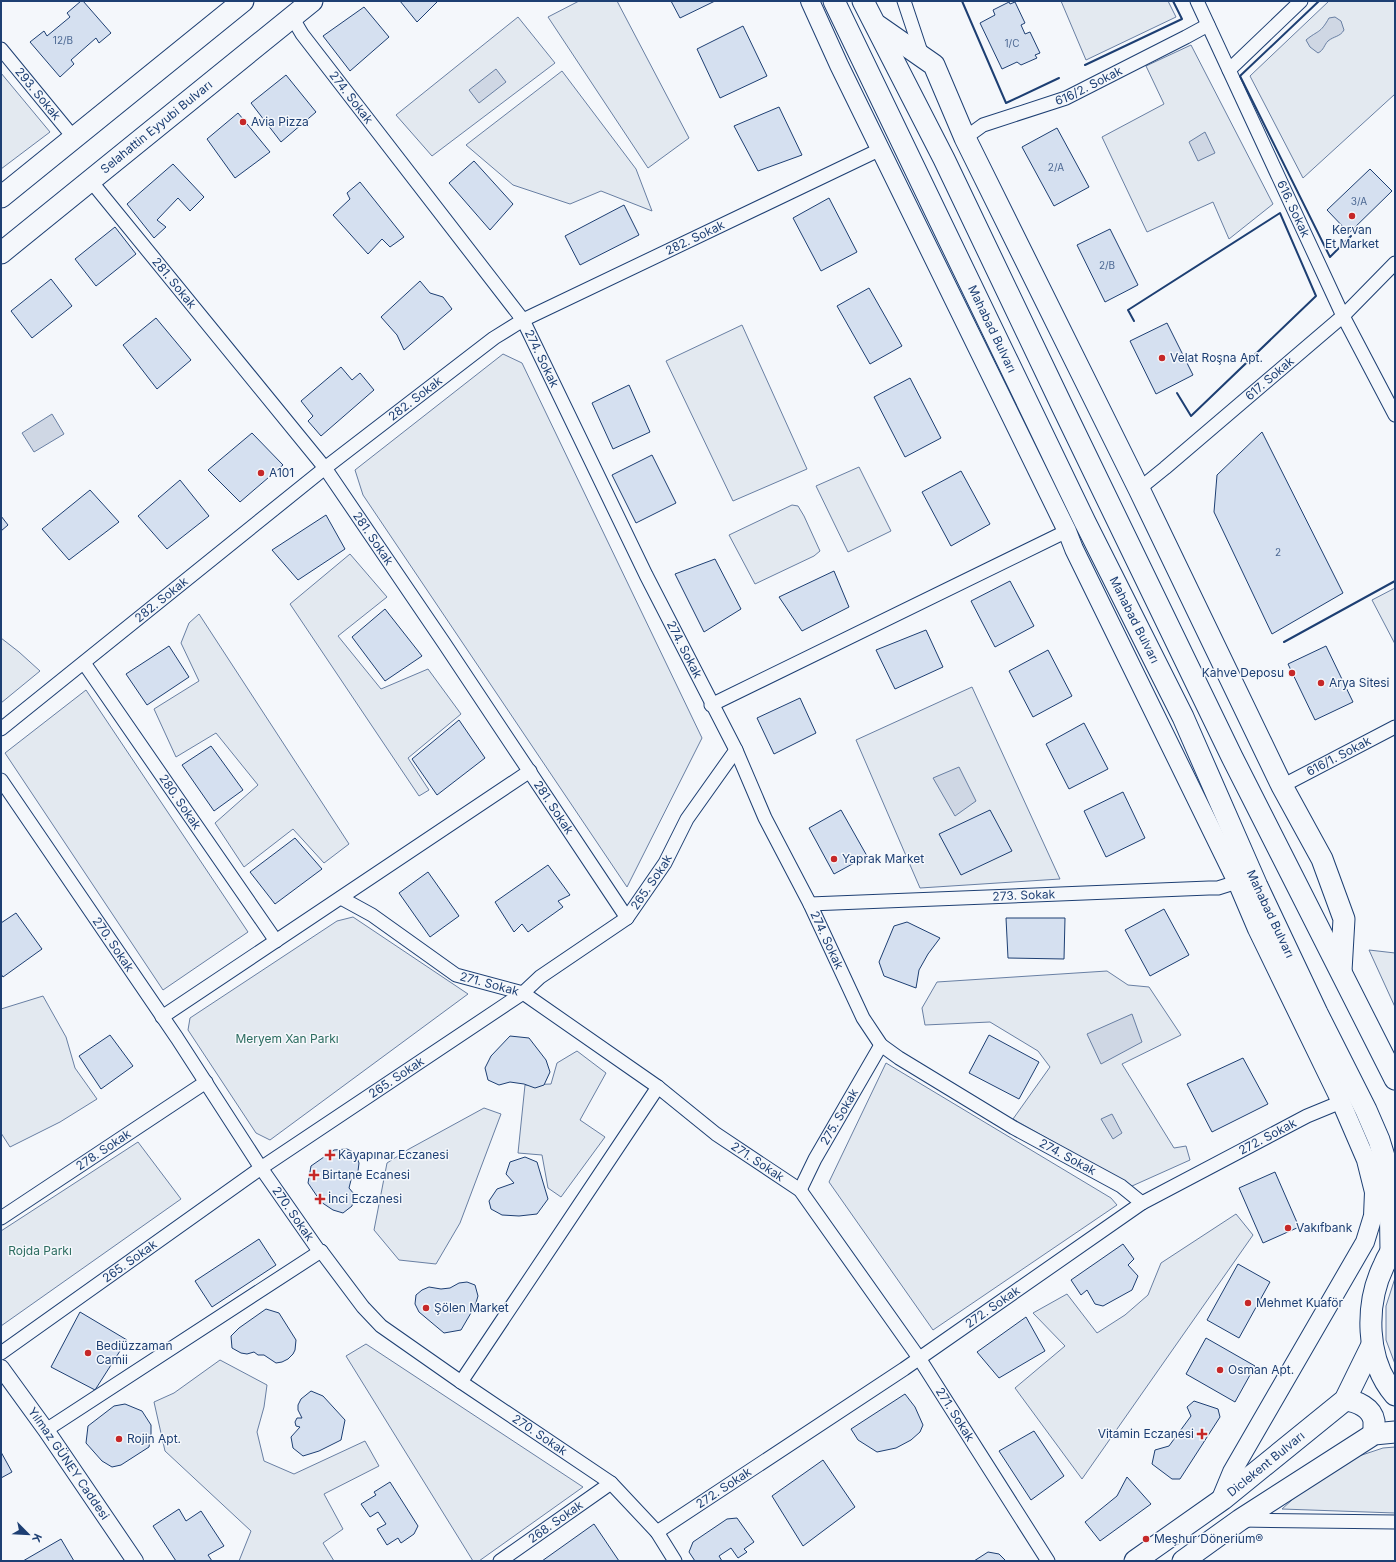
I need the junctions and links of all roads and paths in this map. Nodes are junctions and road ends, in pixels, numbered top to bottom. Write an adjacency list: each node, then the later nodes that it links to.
1 (243, 1): 15 (main road)
2 (312, 1): 9 (main road, Selahattin Eyyubi Bulvarı)
3 (810, 1): 17 (main road)
4 (834, 1): 53 (main road, Mahabad Bulvarı)
5 (863, 1): 10 (main road)
6 (904, 1): 13 (street)
7 (1197, 1): 11 (street, 616. Sokak)
8 (1301, 1): 14 (street)
9 (292, 17): 18 (main road, Selahattin Eyyubi Bulvarı); 23 (street, 274. Sokak)
10 (875, 24): 13 (main road); 41 (main road)
11 (1208, 25): 14 (street, 616. Sokak); 16 (street, 616/2. Sokak)
12 (1, 50): 15 (street, 293. Sokak)
13 (923, 58): 16 (main road)
14 (1229, 70): 22 (street, 616. Sokak)
15 (74, 138): 19 (main road)
16 (965, 138): 26 (main road)
17 (881, 149): 23 (street, 282. Sokak); 27 (main road)
18 (90, 180): 20 (main road, Selahattin Eyyubi Bulvarı); 25 (street, 281. Sokak)
19 (1, 197)
20 (1, 253)
21 (1395, 263): 22 (street, 617. Sokak)
22 (1343, 316): 24 (street, 616. Sokak); 26 (street, 617. Sokak)
23 (523, 320): 25 (street, 282. Sokak); 29 (street, 274. Sokak)
24 (1395, 415)
25 (325, 468): 28 (street, 282. Sokak); 33 (street, 281. Sokak)
26 (1139, 489): 35 (main road)
27 (1067, 531): 29 (street); 36 (main road)
28 (84, 663): 31 (street, 282. Sokak); 40 (street, 280. Sokak)
29 (711, 704): 32 (street, 274. Sokak)
30 (1395, 727): 35 (street, 616/1. Sokak)
31 (1, 729)
32 (736, 750): 38 (street, 274. Sokak); 39 (street, 265. Sokak)
33 (530, 771): 37 (street); 39 (street, 281. Sokak)
34 (1, 780): 43 (street, 270. Sokak)
35 (1282, 786): 41 (main road)
36 (1237, 882): 38 (street, 273. Sokak); 48 (main road)
37 (341, 898): 40 (street); 42 (street, 271. Sokak)
38 (810, 904): 44 (street, 274. Sokak)
39 (627, 918): 42 (street, 265. Sokak)
40 (276, 941): 43 (street)
41 (1341, 972): 45 (main road)
42 (523, 993): 47 (street, 271. Sokak); 49 (street, 265. Sokak)
43 (162, 1017): 46 (street, 270. Sokak)
44 (881, 1045): 50 (street, 275. Sokak); 51 (street, 274. Sokak)
45 (1394, 1075)
46 (206, 1082): 49 (street, 270. Sokak); 52 (street, 278. Sokak)
47 (658, 1087): 50 (street, 271. Sokak); 59 (street)
48 (1341, 1102): 51 (street, 272. Sokak); 66 (main road)
49 (261, 1168): 54 (street, 270. Sokak); 56 (street, 265. Sokak)
50 (800, 1190): 57 (street, 271. Sokak)
51 (1142, 1204): 57 (street, 272. Sokak)
52 (1, 1218)
53 (1393, 1249): 55 (main road)
54 (321, 1251): 59 (street, 270. Sokak); 62 (street)
55 (1372, 1344): 60 (main road); 61 (main road, Diclekent Bulvarı)
56 (1, 1353)
57 (919, 1358): 69 (street, 272. Sokak); 73 (street, 271. Sokak)
58 (1, 1368): 62 (street, Yılmaz GÜNEY Caddesi)
59 (461, 1382): 65 (street, 270. Sokak)
60 (1395, 1395)
61 (1345, 1400): 64 (main road); 66 (main road, Diclekent Bulvarı)
62 (46, 1430): 70 (street, Yılmaz GÜNEY Caddesi)
63 (1395, 1432): 64 (main road)
64 (1374, 1434): 67 (main road)
65 (611, 1483): 69 (street, 270. Sokak); 71 (street, 268. Sokak)
66 (1220, 1501): 74 (main road, Diclekent Bulvarı)
67 (1240, 1520): 68 (street); 75 (main road)
68 (1395, 1522)
69 (657, 1532): 72 (street, 270. Sokak)
70 (135, 1561)
71 (500, 1561)
72 (675, 1561)
73 (1048, 1561)
74 (1135, 1561)
75 (1183, 1561)

